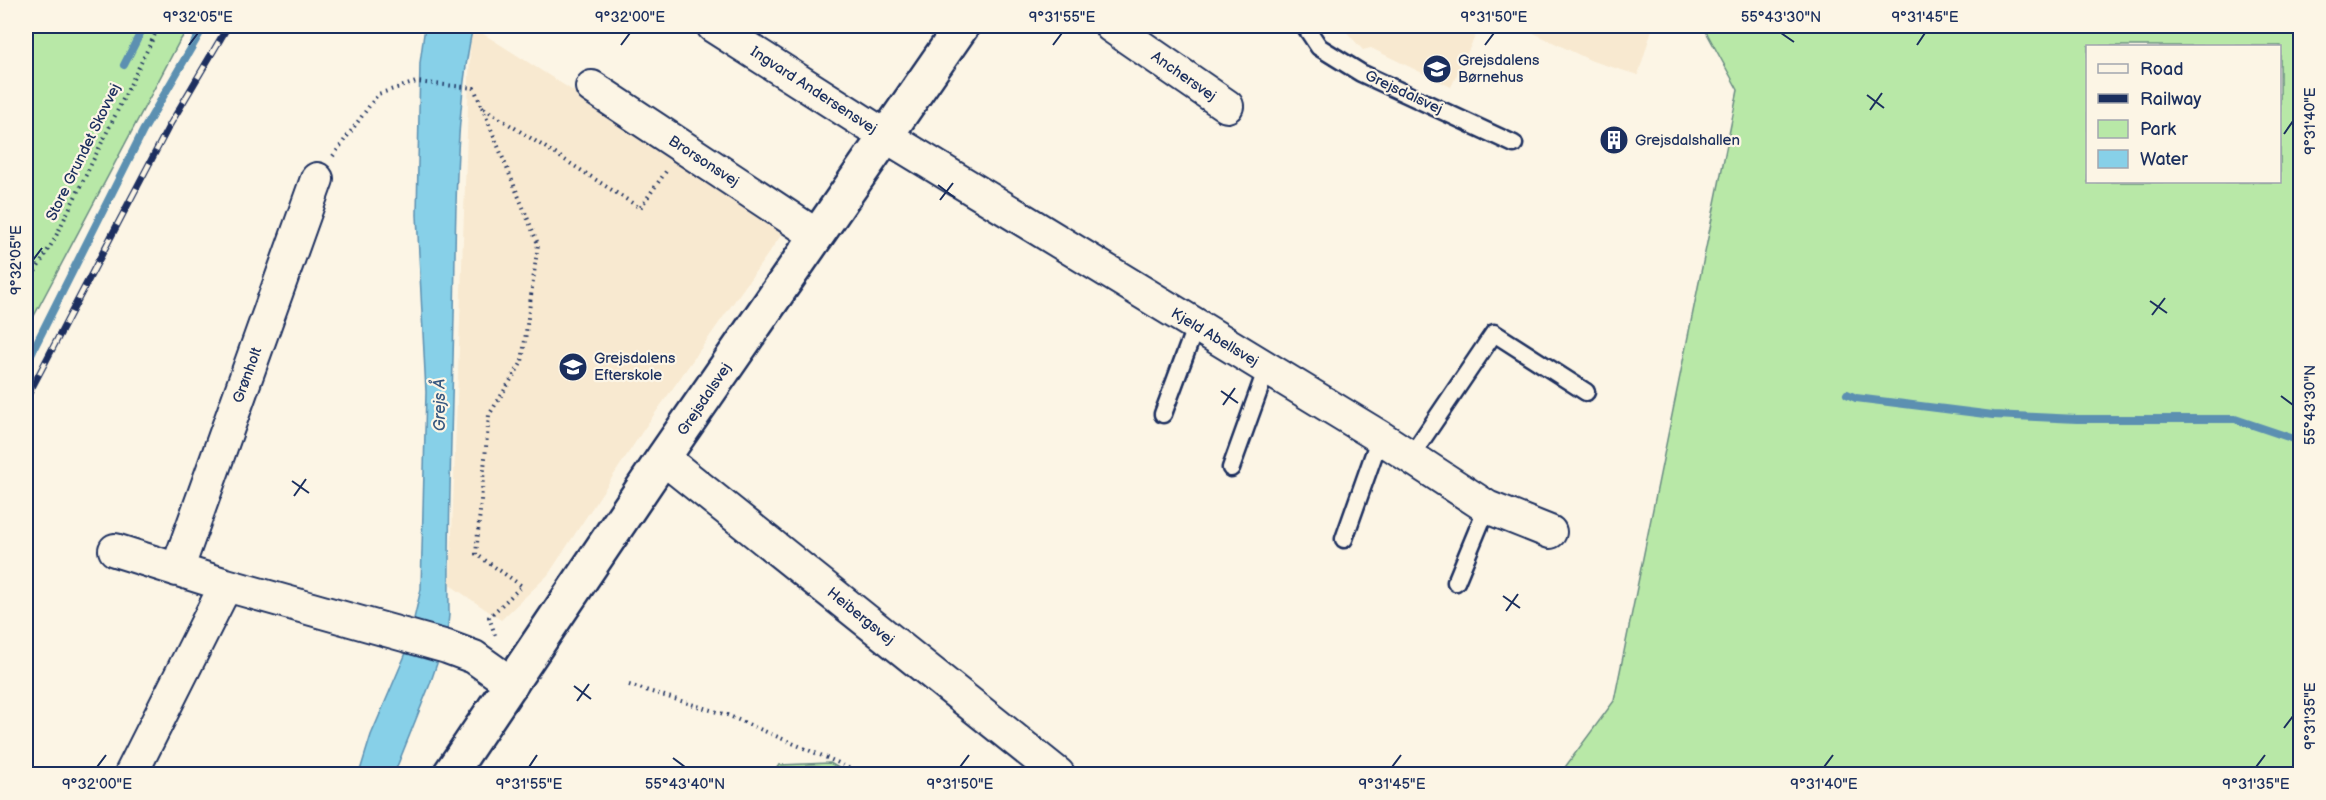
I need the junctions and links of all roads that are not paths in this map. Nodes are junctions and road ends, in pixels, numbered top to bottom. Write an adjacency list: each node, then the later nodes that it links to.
1 (714, 26): 7 (street, Ingvard Andersensvej)
2 (962, 26): 7 (street, Grejsdalsvej)
3 (1111, 26): 6 (street, Anchersvej)
4 (1305, 26): 8 (lane, Grejsdalsvej)
5 (592, 87): 10 (street, Brorsonsvej)
6 (1227, 106)
7 (884, 135): 10 (street, Grejsdalsvej); 11 (street, Kjeld Abellsvej)
8 (1514, 144)
9 (317, 179): 23 (street, Grønholt)
10 (816, 235): 17 (street, Grejsdalsvej)
11 (1196, 325): 12 (street, Kjeld Abellsvej); 14 (lane)
12 (1267, 368): 15 (street, Kjeld Abellsvej); 18 (lane)
13 (1586, 392): 16 (lane)
14 (1163, 414)
15 (1380, 437): 16 (street, Kjeld Abellsvej); 21 (lane)
16 (1411, 456): 19 (street, Kjeld Abellsvej)
17 (663, 458): 26 (street, Grejsdalsvej); 29 (street, Heibergsvej)
18 (1231, 468)
19 (1487, 507): 20 (street, Kjeld Abellsvej); 24 (lane)
20 (1550, 532)
21 (1344, 539)
22 (115, 550): 23 (street)
23 (177, 570): 25 (street)
24 (1456, 582)
25 (226, 585): 26 (street); 27 (street)
26 (512, 684): 28 (street, Grejsdalsvej)
27 (131, 774)
28 (450, 774)
29 (1058, 774)

